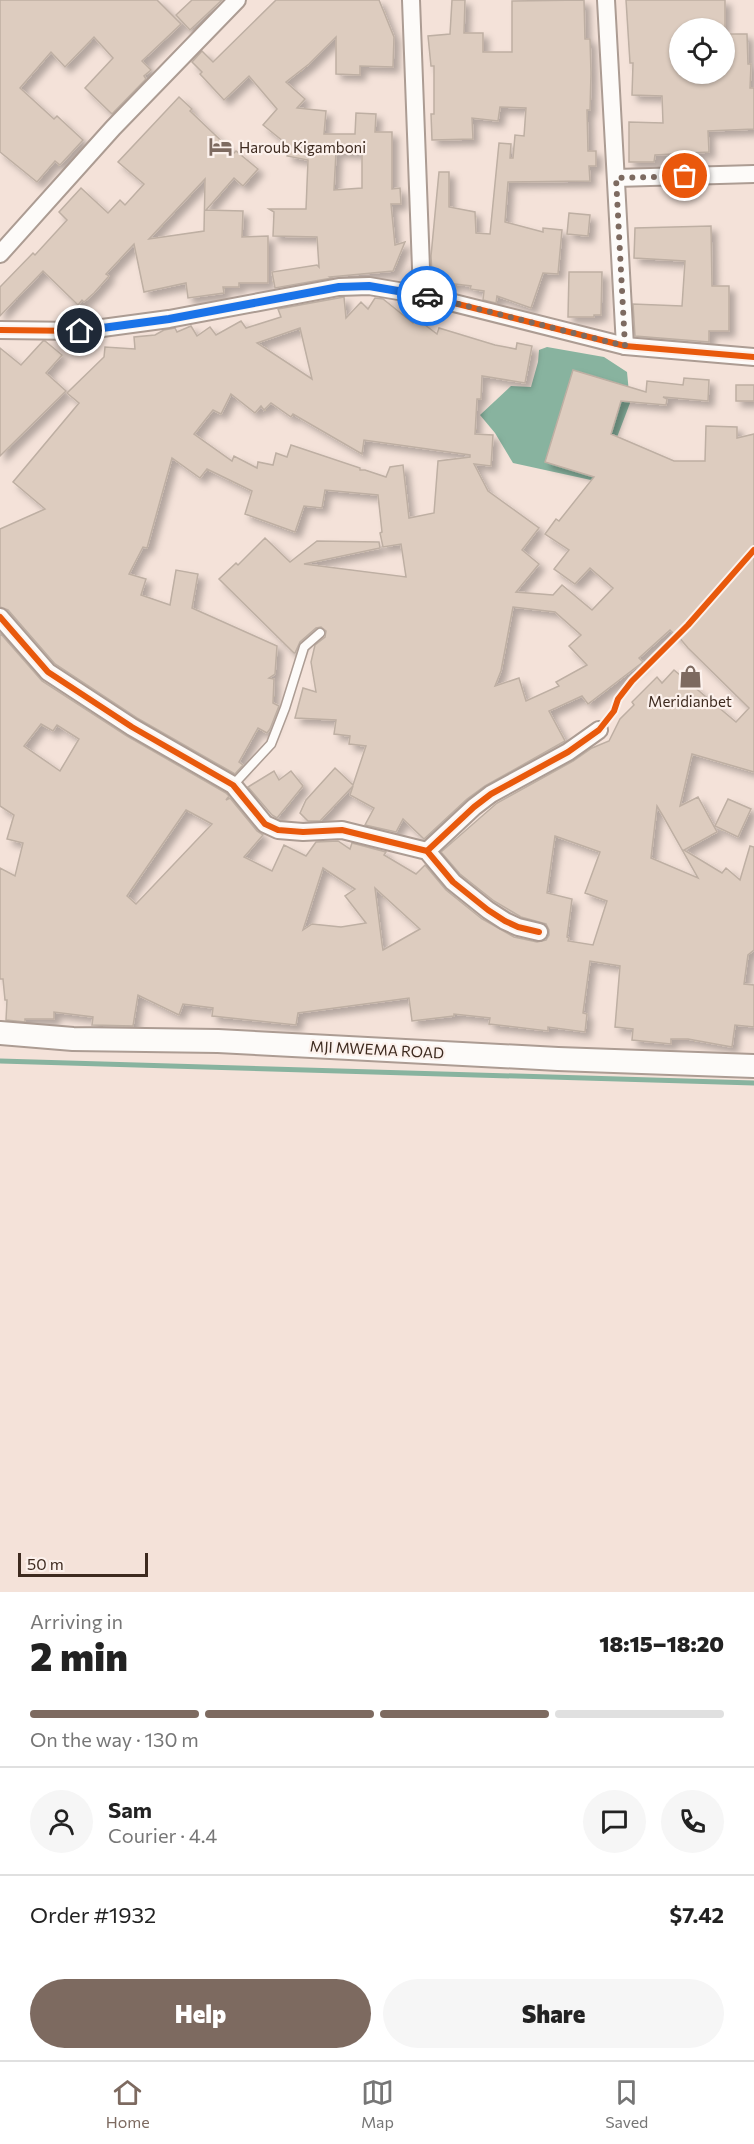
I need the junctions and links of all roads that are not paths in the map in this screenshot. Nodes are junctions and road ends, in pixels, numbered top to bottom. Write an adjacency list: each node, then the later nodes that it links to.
1 (237, 0): 6 (street)
2 (411, 0): 7 (street)
3 (606, 0): 5 (street)
4 (754, 174): 5 (street)
5 (616, 178): 9 (street)
6 (0, 254)
7 (422, 294): 8 (street); 9 (street)
8 (0, 330)
9 (625, 346): 10 (street)
10 (754, 357)
11 (0, 617): 14 (street)
12 (320, 633): 14 (lane)
13 (599, 730): 15 (street)
14 (233, 785): 15 (street)
15 (427, 851): 16 (street)
16 (538, 932)
17 (0, 1034): 18 (main road, MJI MWEMA ROAD)
18 (754, 1066)

